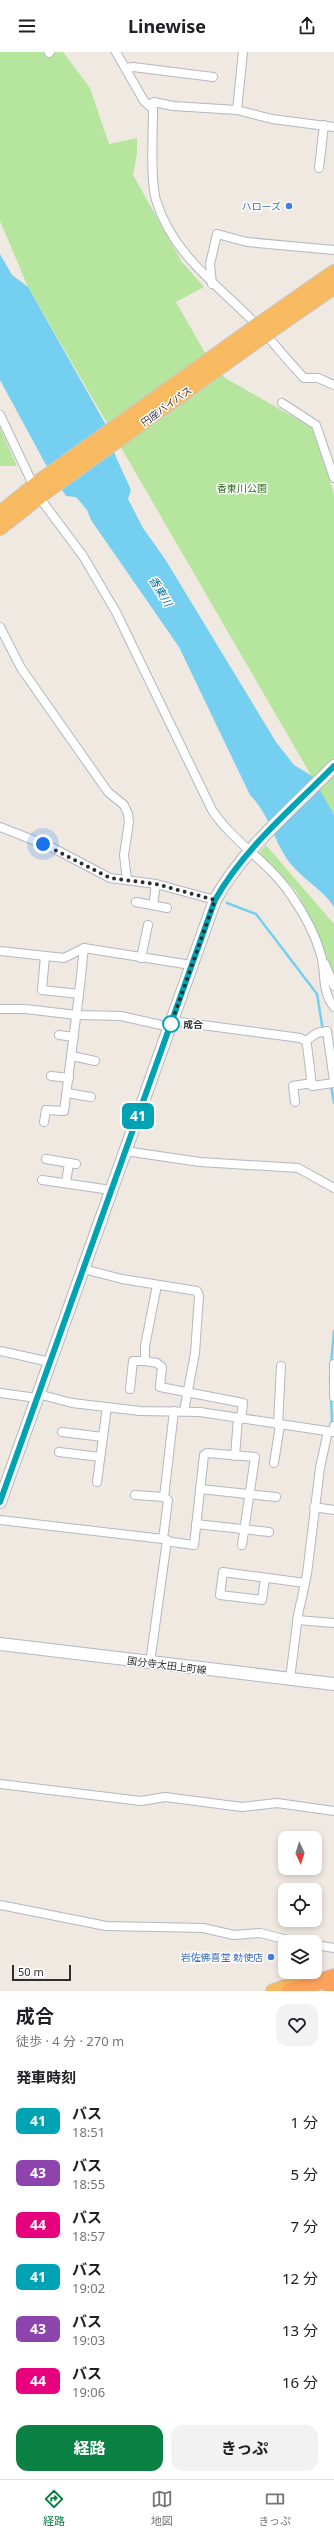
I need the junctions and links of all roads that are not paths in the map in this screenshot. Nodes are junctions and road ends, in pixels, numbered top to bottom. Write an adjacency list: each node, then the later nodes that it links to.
1 (116, 52): 3 (street)
2 (243, 52): 6 (street)
3 (125, 68): 4 (street); 5 (street)
4 (213, 77)
5 (149, 105): 6 (street); 12 (street)
6 (237, 110): 7 (street)
7 (324, 125): 8 (street); 9 (street)
8 (334, 127)
9 (319, 168)
10 (334, 250): 12 (street)
11 (334, 272): 14 (highway, 円座バイパス)
12 (212, 284): 15 (street)
13 (334, 287): 14 (highway, 円座バイパス)
14 (269, 325): 19 (highway, 円座バイパス, bridge)
15 (334, 385)
16 (282, 404): 18 (street)
17 (0, 415): 19 (street)
18 (334, 478)
19 (40, 489): 20 (highway, 円座バイパス); 21 (highway, 円座バイパス); 25 (street)
20 (0, 513)
21 (0, 528)
22 (0, 627): 26 (street)
23 (334, 766): 25 (main road)
24 (0, 827): 26 (street)
25 (253, 848): 28 (main road); 35 (street)
26 (127, 880): 27 (street)
27 (156, 884): 28 (street); 30 (street)
28 (215, 900): 38 (main road)
29 (136, 902): 30 (street)
30 (153, 906): 31 (street)
31 (167, 908)
32 (148, 925): 37 (street)
33 (84, 948): 36 (street); 37 (street); 40 (street)
34 (0, 951): 36 (street)
35 (321, 955): 39 (street); 41 (street)
36 (45, 956): 40 (street)
37 (142, 958): 38 (street)
38 (191, 965): 44 (main road)
39 (334, 986)
40 (79, 994): 43 (street)
41 (334, 1007)
42 (0, 1009): 43 (street)
43 (77, 1015): 44 (street); 46 (street)
44 (171, 1024): 47 (street); 58 (main road)
45 (59, 1035): 46 (street)
46 (74, 1037): 48 (street)
47 (306, 1041): 52 (street); 53 (street)
48 (72, 1056): 49 (street); 51 (street)
49 (94, 1060)
50 (51, 1076): 51 (street)
51 (69, 1078): 54 (street)
52 (312, 1083): 53 (street); 56 (street)
53 (332, 1083)
54 (67, 1093): 55 (street); 57 (street)
55 (91, 1097)
56 (295, 1102)
57 (44, 1122)
58 (125, 1151): 62 (street); 63 (main road)
59 (46, 1159): 61 (street)
60 (42, 1180): 61 (street)
61 (66, 1183): 63 (street)
62 (334, 1188)
63 (111, 1190): 64 (main road)
64 (83, 1269): 65 (street); 68 (main road)
65 (157, 1285): 67 (street); 72 (street)
66 (0, 1352): 68 (street)
67 (145, 1361): 71 (street); 72 (street)
68 (50, 1362): 74 (main road)
69 (334, 1364): 75 (street)
70 (281, 1366): 80 (street)
71 (130, 1390)
72 (188, 1392): 78 (street); 79 (street)
73 (0, 1393): 74 (street)
74 (38, 1396): 76 (street); 94 (main road)
75 (334, 1397)
76 (107, 1407): 77 (street); 83 (street)
77 (174, 1411): 78 (street); 92 (street)
78 (184, 1411): 79 (street)
79 (240, 1418): 80 (street); 85 (street)
80 (279, 1425): 81 (street); 87 (street)
81 (331, 1428): 95 (street)
82 (62, 1432): 83 (street)
83 (103, 1437): 86 (street)
84 (59, 1452): 86 (street)
85 (235, 1456): 89 (street); 90 (street)
86 (100, 1457): 88 (street)
87 (274, 1463)
88 (97, 1482)
89 (200, 1489): 90 (street); 98 (street)
90 (250, 1494): 93 (street); 99 (street)
91 (135, 1495): 92 (street)
92 (164, 1497): 101 (street)
93 (276, 1497)
94 (0, 1502)
95 (314, 1506): 96 (street); 104 (street)
96 (334, 1510)
97 (0, 1520): 101 (street)
98 (196, 1524): 99 (street); 101 (street)
99 (245, 1529): 100 (street); 102 (street)
100 (270, 1532)
101 (165, 1540): 108 (street)
102 (242, 1545)
103 (265, 1578): 103 (street); 104 (street)
104 (305, 1583): 105 (street)
105 (298, 1620): 106 (street); 109 (street)
106 (334, 1623)
107 (0, 1644): 108 (main road, 国分寺太田上町線)
108 (150, 1663): 109 (main road, 国分寺太田上町線)
109 (290, 1679): 110 (main road, 国分寺太田上町線)
110 (334, 1684)
111 (0, 1784): 112 (street)
112 (334, 1811)
113 (0, 1905): 114 (street)
114 (278, 1938)
115 (322, 1946): 116 (street)
116 (334, 1948)
117 (334, 1971): 120 (highway)
118 (334, 1977): 121 (highway)
119 (334, 1990): 122 (highway)
120 (273, 1991)
121 (290, 1991)
122 (331, 1991)

